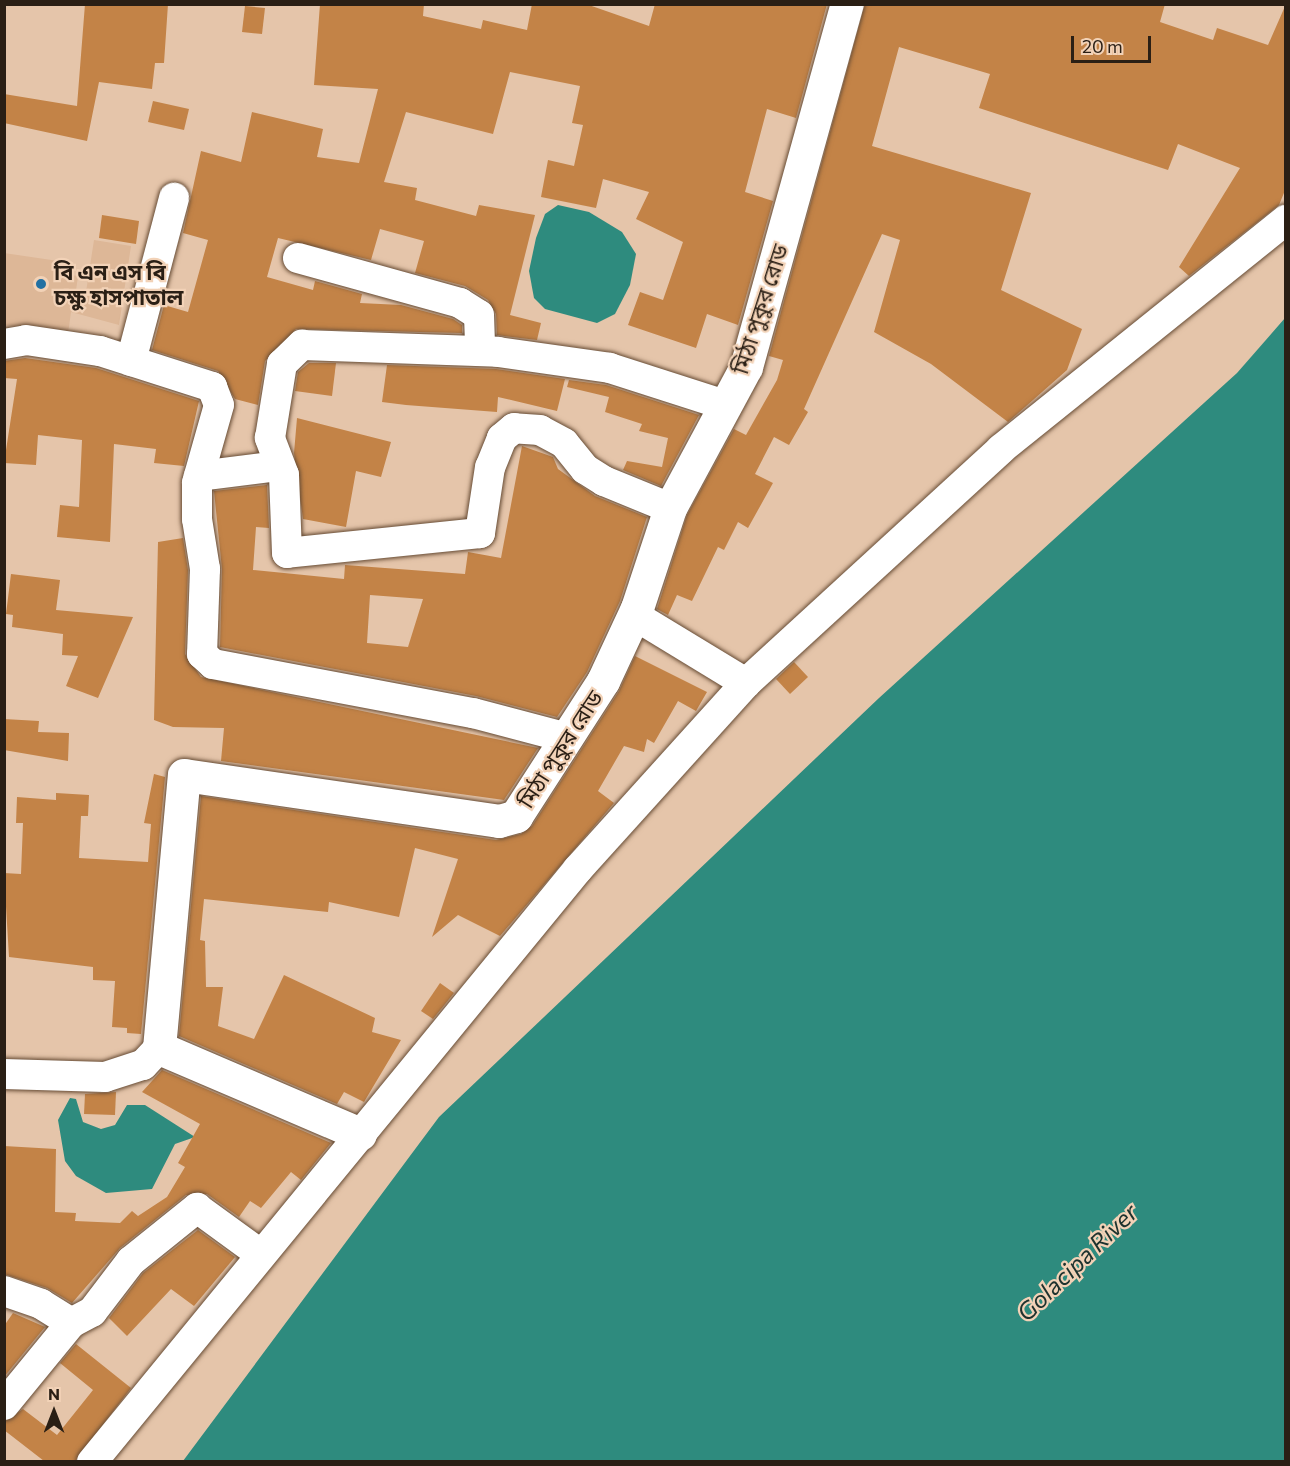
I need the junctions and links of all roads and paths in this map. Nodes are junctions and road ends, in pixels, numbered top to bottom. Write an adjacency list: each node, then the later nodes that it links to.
1 (847, 4): 8 (street, মিঠা পুকুর রোড)
2 (174, 198): 7 (street)
3 (1286, 220): 13 (street)
4 (298, 258): 6 (street)
5 (4, 344): 7 (street)
6 (480, 351): 8 (street); 9 (street)
7 (131, 361): 10 (street)
8 (722, 404): 11 (street, মিঠা পুকুর রোড)
9 (278, 465): 10 (street); 11 (street)
10 (199, 476): 14 (street)
11 (670, 508): 12 (street, মিঠা পুকুর রোড)
12 (634, 615): 13 (street); 14 (street, মিঠা পুকুর রোড)
13 (746, 683): 17 (street)
14 (564, 737): 15 (street, মিঠা পুকুর রোড)
15 (159, 1048): 16 (street); 17 (street)
16 (4, 1074)
17 (360, 1134): 18 (street)
18 (260, 1254): 20 (street); 22 (street)
19 (4, 1291): 20 (street)
20 (71, 1323): 21 (street)
21 (4, 1405)
22 (92, 1461)

